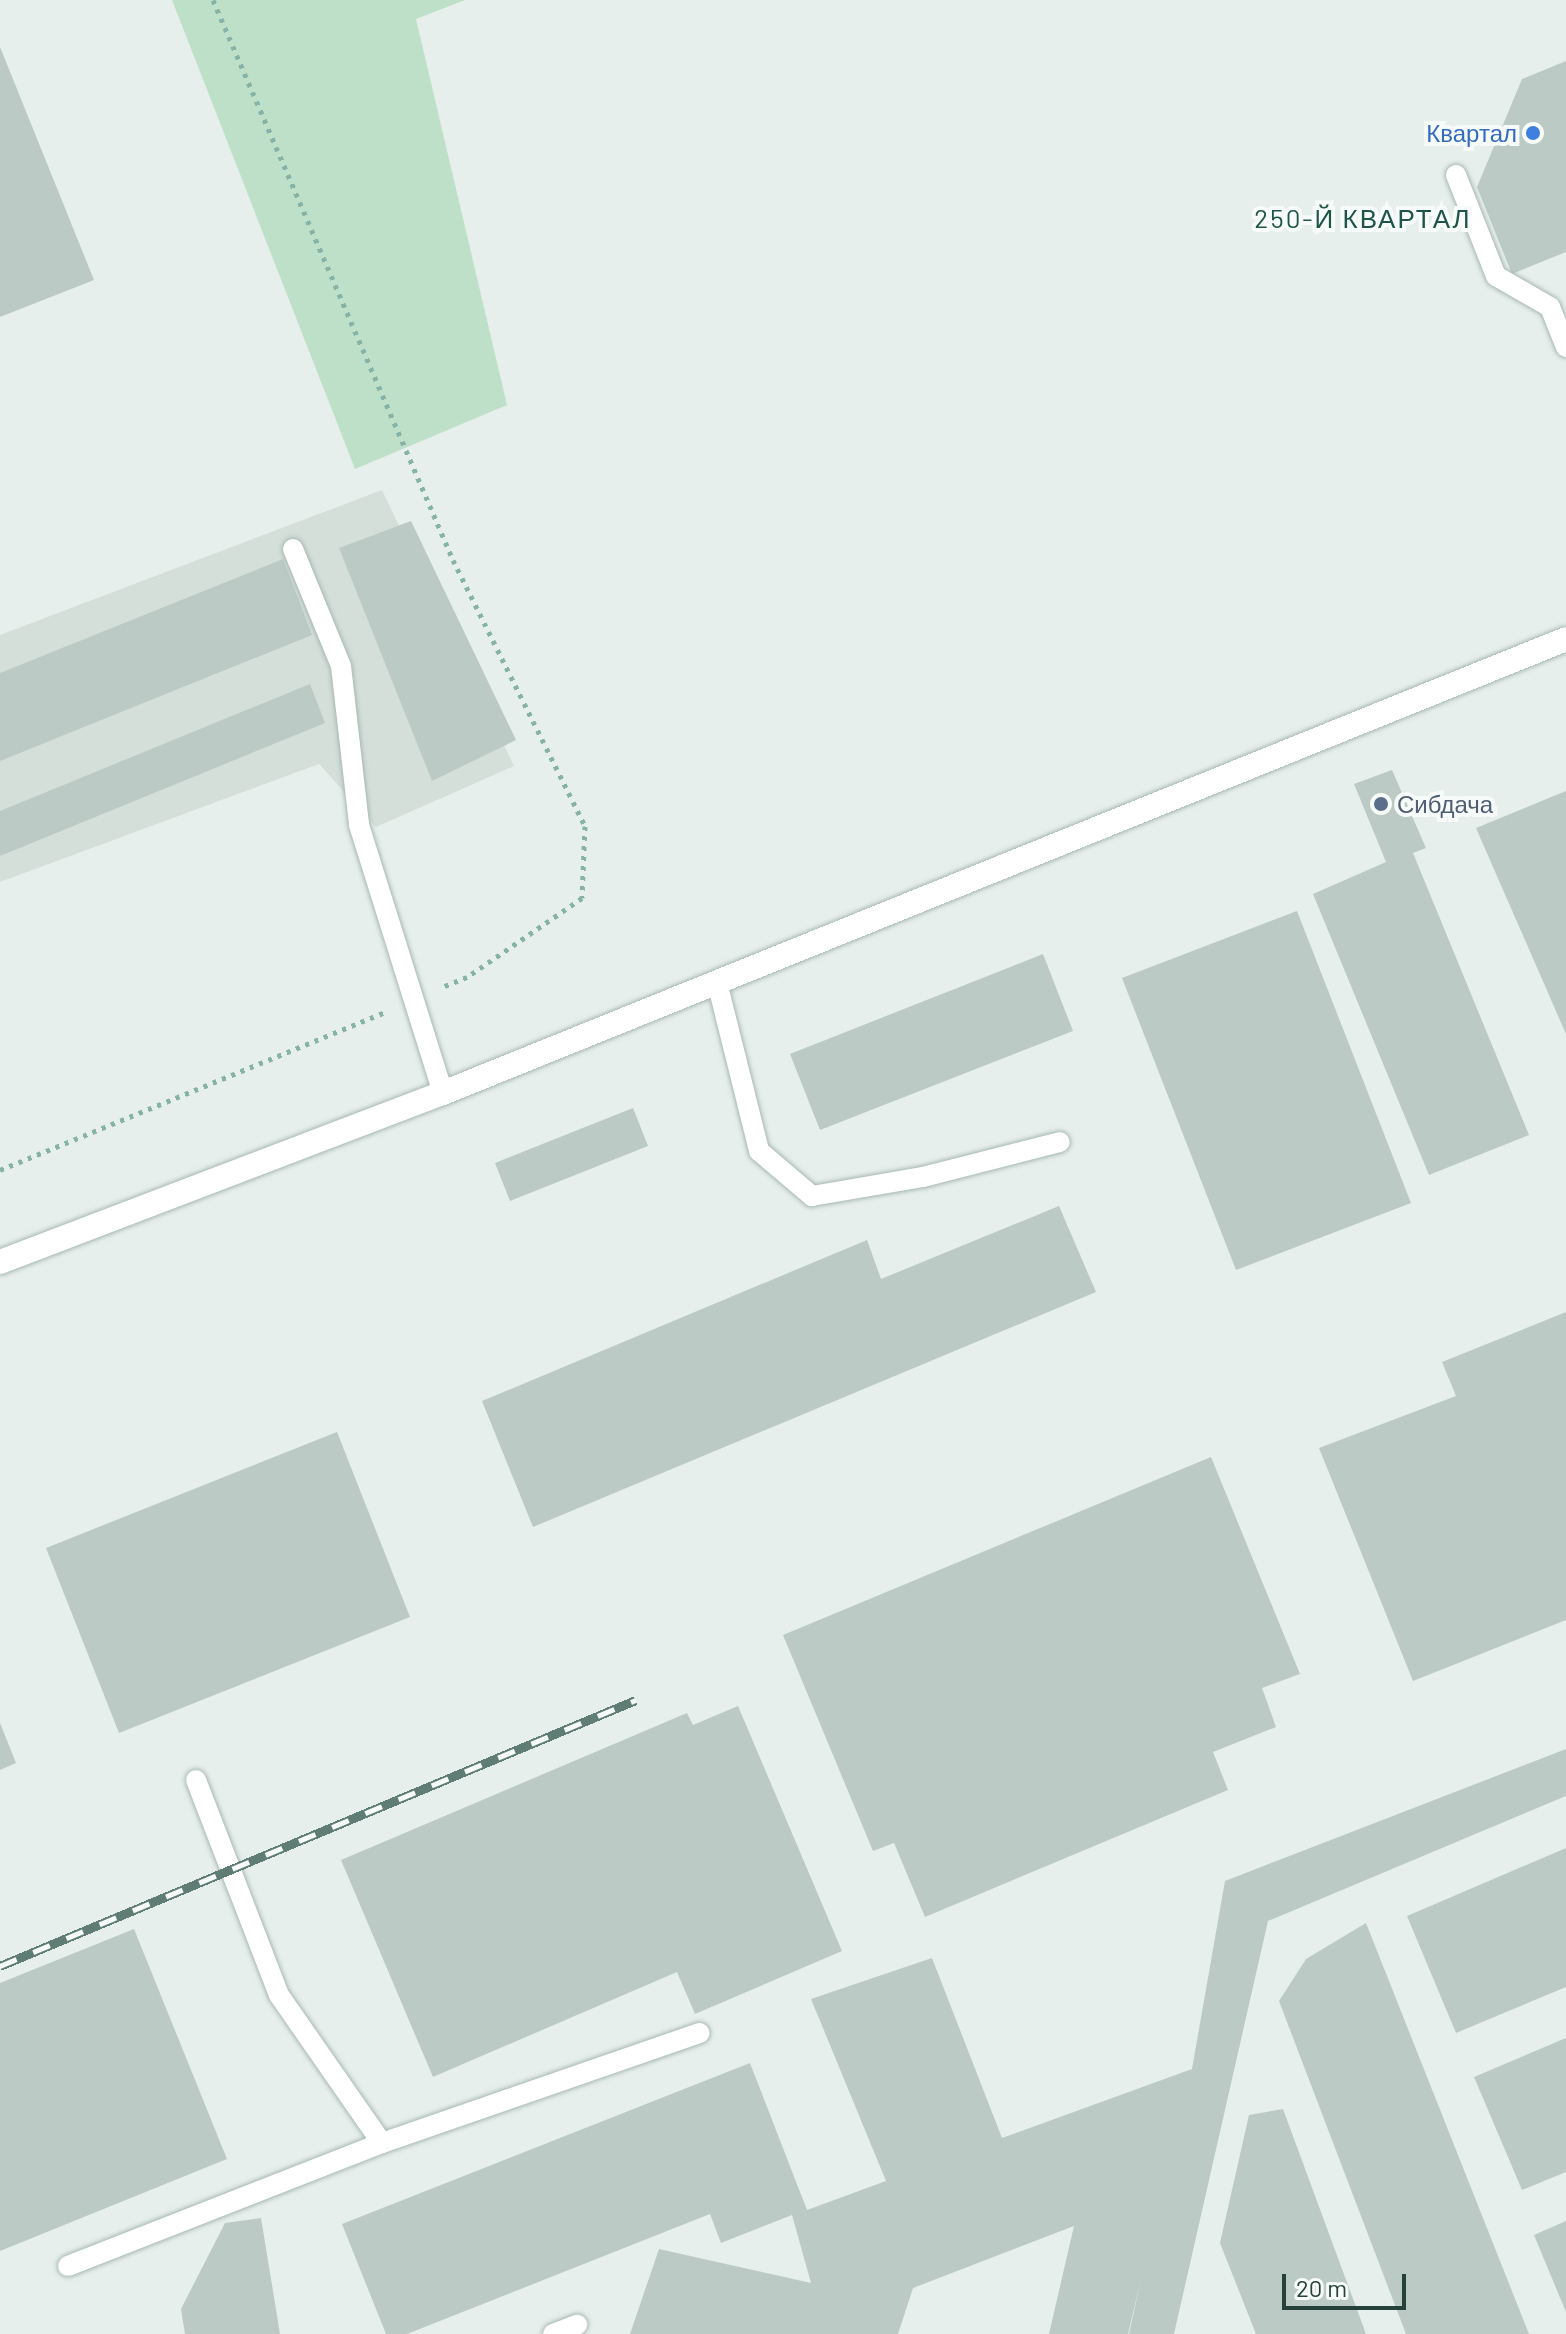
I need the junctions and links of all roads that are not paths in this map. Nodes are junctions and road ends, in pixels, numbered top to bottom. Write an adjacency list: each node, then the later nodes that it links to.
1 (1456, 175): 2 (lane)
2 (1566, 347)
3 (293, 549): 6 (lane)
4 (1566, 639): 5 (street)
5 (717, 982): 6 (street); 7 (lane)
6 (443, 1093): 8 (street)
7 (1060, 1142)
8 (0, 1262)
9 (196, 1780): 11 (lane)
10 (700, 2033): 11 (lane)
11 (382, 2143): 12 (lane)
12 (68, 2266)
13 (577, 2325): 14 (lane)
14 (553, 2334)

